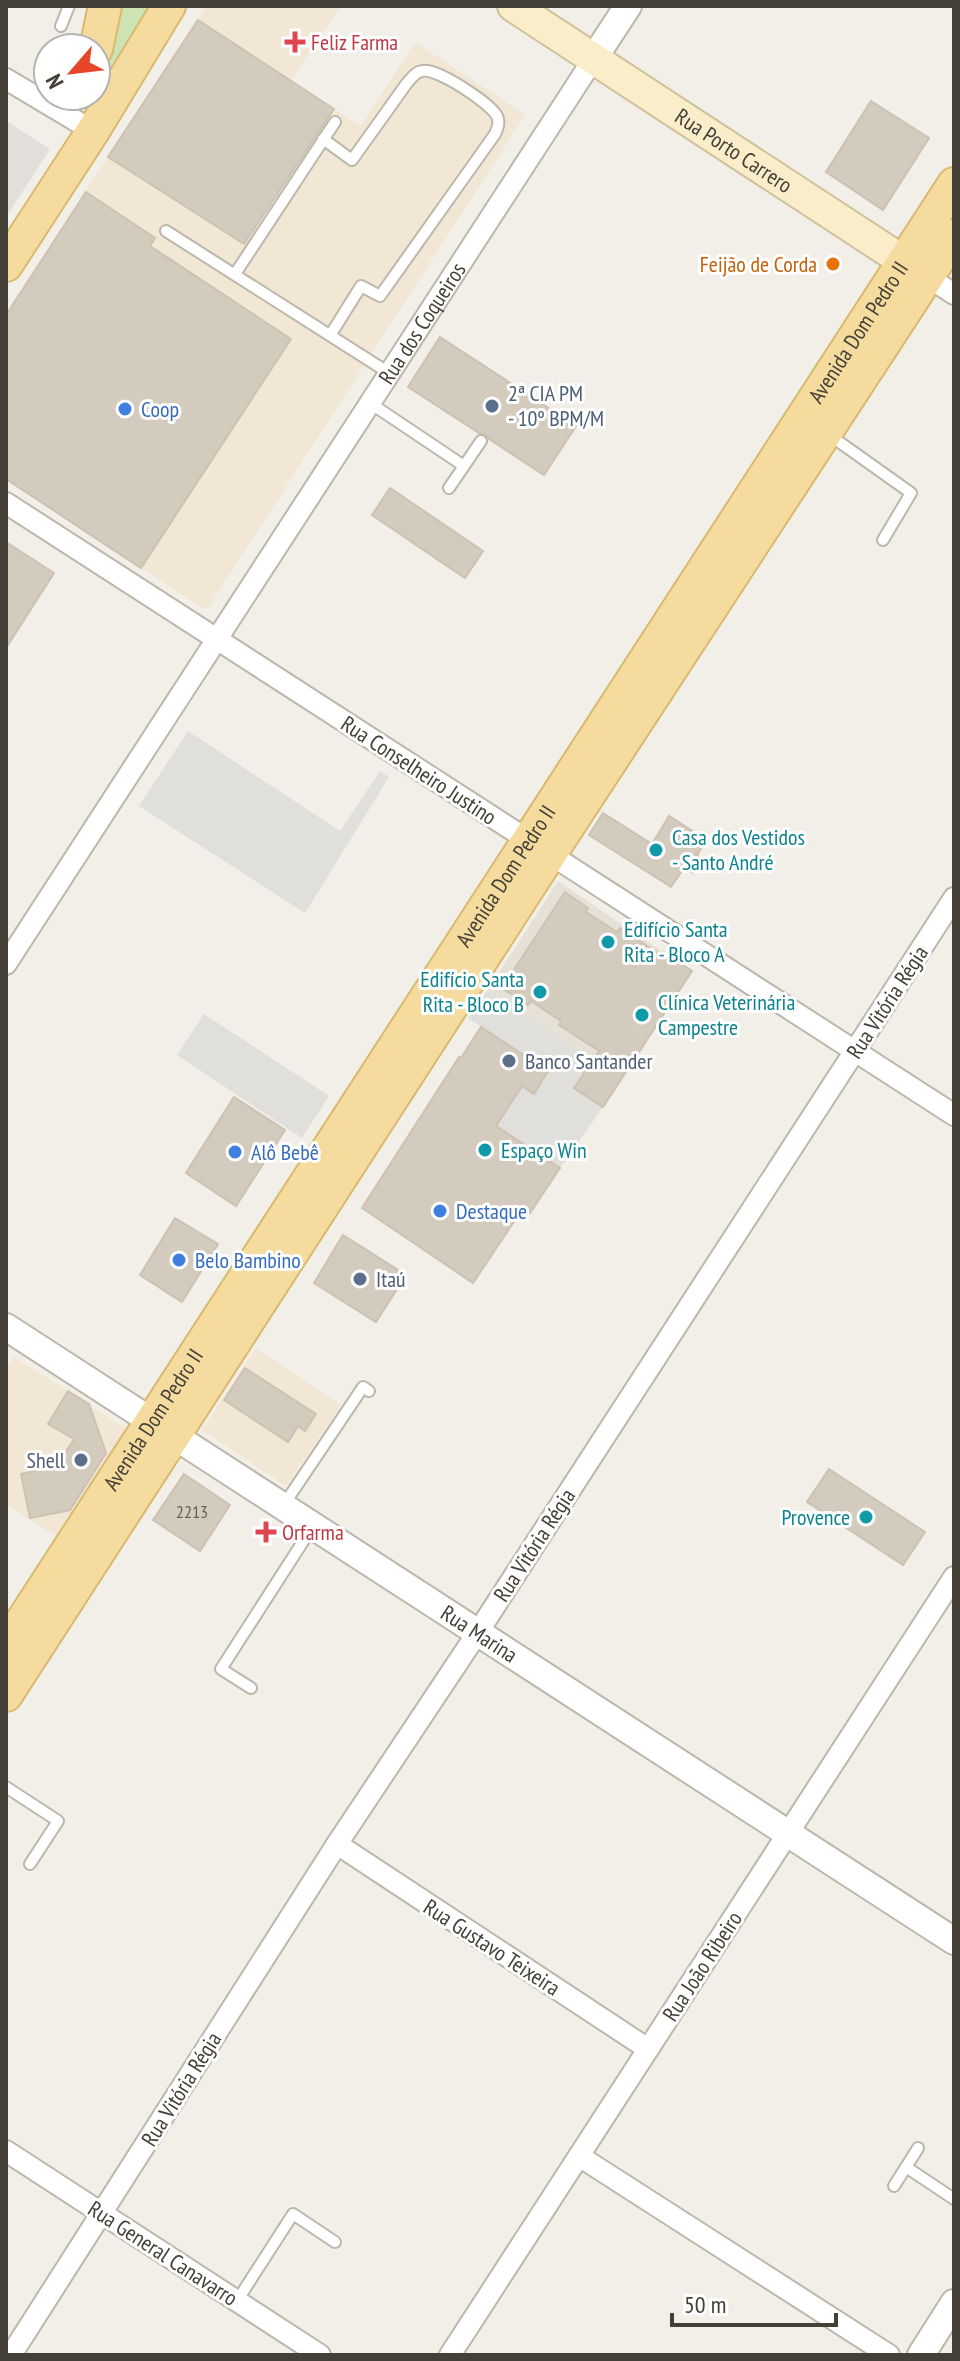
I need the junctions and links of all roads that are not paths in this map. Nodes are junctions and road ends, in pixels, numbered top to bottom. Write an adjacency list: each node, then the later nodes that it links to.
1 (69, 6): 6 (lane)
2 (105, 6): 7 (main road)
3 (169, 6): 12 (main road)
4 (513, 6): 8 (main road, Rua Porto Carrero)
5 (628, 6): 8 (street, Rua dos Coqueiros)
6 (61, 26)
7 (100, 32)
8 (594, 58): 19 (main road, Rua Porto Carrero); 21 (street, Rua dos Coqueiros)
9 (6, 79): 12 (street)
10 (88, 112): 12 (main road)
11 (335, 122): 13 (lane)
12 (93, 131): 17 (main road)
13 (323, 139): 18 (lane); 20 (lane)
14 (954, 184): 19 (main road, Avenida Dom Pedro II)
15 (166, 231): 18 (lane)
16 (954, 236): 19 (main road, Avenida Dom Pedro II)
17 (6, 265)
18 (235, 274): 20 (lane)
19 (928, 278): 23 (main road, Avenida Dom Pedro II); 30 (main road, Avenida Dom Pedro II)
20 (331, 334): 21 (lane)
21 (389, 373): 22 (street, Rua dos Coqueiros)
22 (370, 403): 25 (lane); 29 (street, Rua dos Coqueiros)
23 (826, 433): 28 (lane); 30 (main road, Avenida Dom Pedro II)
24 (481, 441): 25 (lane)
25 (464, 466): 26 (lane)
26 (449, 488)
27 (6, 503): 29 (street, Rua Conselheiro Justino)
28 (883, 540)
29 (216, 640): 30 (street, Rua Conselheiro Justino); 32 (street, Rua dos Coqueiros)
30 (539, 846): 33 (street, Rua Conselheiro Justino); 37 (main road, Avenida Dom Pedro II)
31 (954, 898): 33 (street, Rua Vitória Régia)
32 (6, 964)
33 (855, 1051): 34 (street, Rua Conselheiro Justino); 41 (street, Rua Vitória Régia)
34 (954, 1115)
35 (6, 1327): 37 (street, Rua Marina)
36 (369, 1391): 38 (lane)
37 (164, 1430): 38 (street, Rua Marina); 42 (main road, Avenida Dom Pedro II); 44 (main road, Avenida Dom Pedro II)
38 (282, 1506): 39 (street, Rua Marina)
39 (313, 1526): 41 (street, Rua Marina); 43 (lane)
40 (954, 1577): 46 (street, Rua João Ribeiro)
41 (478, 1632): 46 (street, Rua Marina); 47 (street, Rua Vitória Régia)
42 (6, 1646)
43 (251, 1688)
44 (6, 1695)
45 (6, 1787): 48 (lane)
46 (789, 1832): 49 (street, Rua Marina); 50 (street, Rua João Ribeiro)
47 (337, 1844): 50 (street, Rua Gustavo Teixeira); 57 (street, Rua Vitória Régia)
48 (30, 1864)
49 (954, 1941)
50 (648, 2049): 53 (street, Rua João Ribeiro)
51 (918, 2148): 54 (lane)
52 (6, 2151): 57 (street, Rua General Canavarro)
53 (579, 2156): 63 (street, Rua João Ribeiro); 64 (street)
54 (906, 2167): 55 (lane); 56 (lane)
55 (894, 2186)
56 (954, 2199)
57 (102, 2214): 59 (street, Rua General Canavarro); 61 (street, Rua Vitória Régia)
58 (335, 2242): 59 (lane)
59 (237, 2301): 62 (street, Rua General Canavarro)
60 (954, 2303): 65 (street)
61 (11, 2355)
62 (320, 2355)
63 (450, 2355)
64 (889, 2355)
65 (921, 2355)

